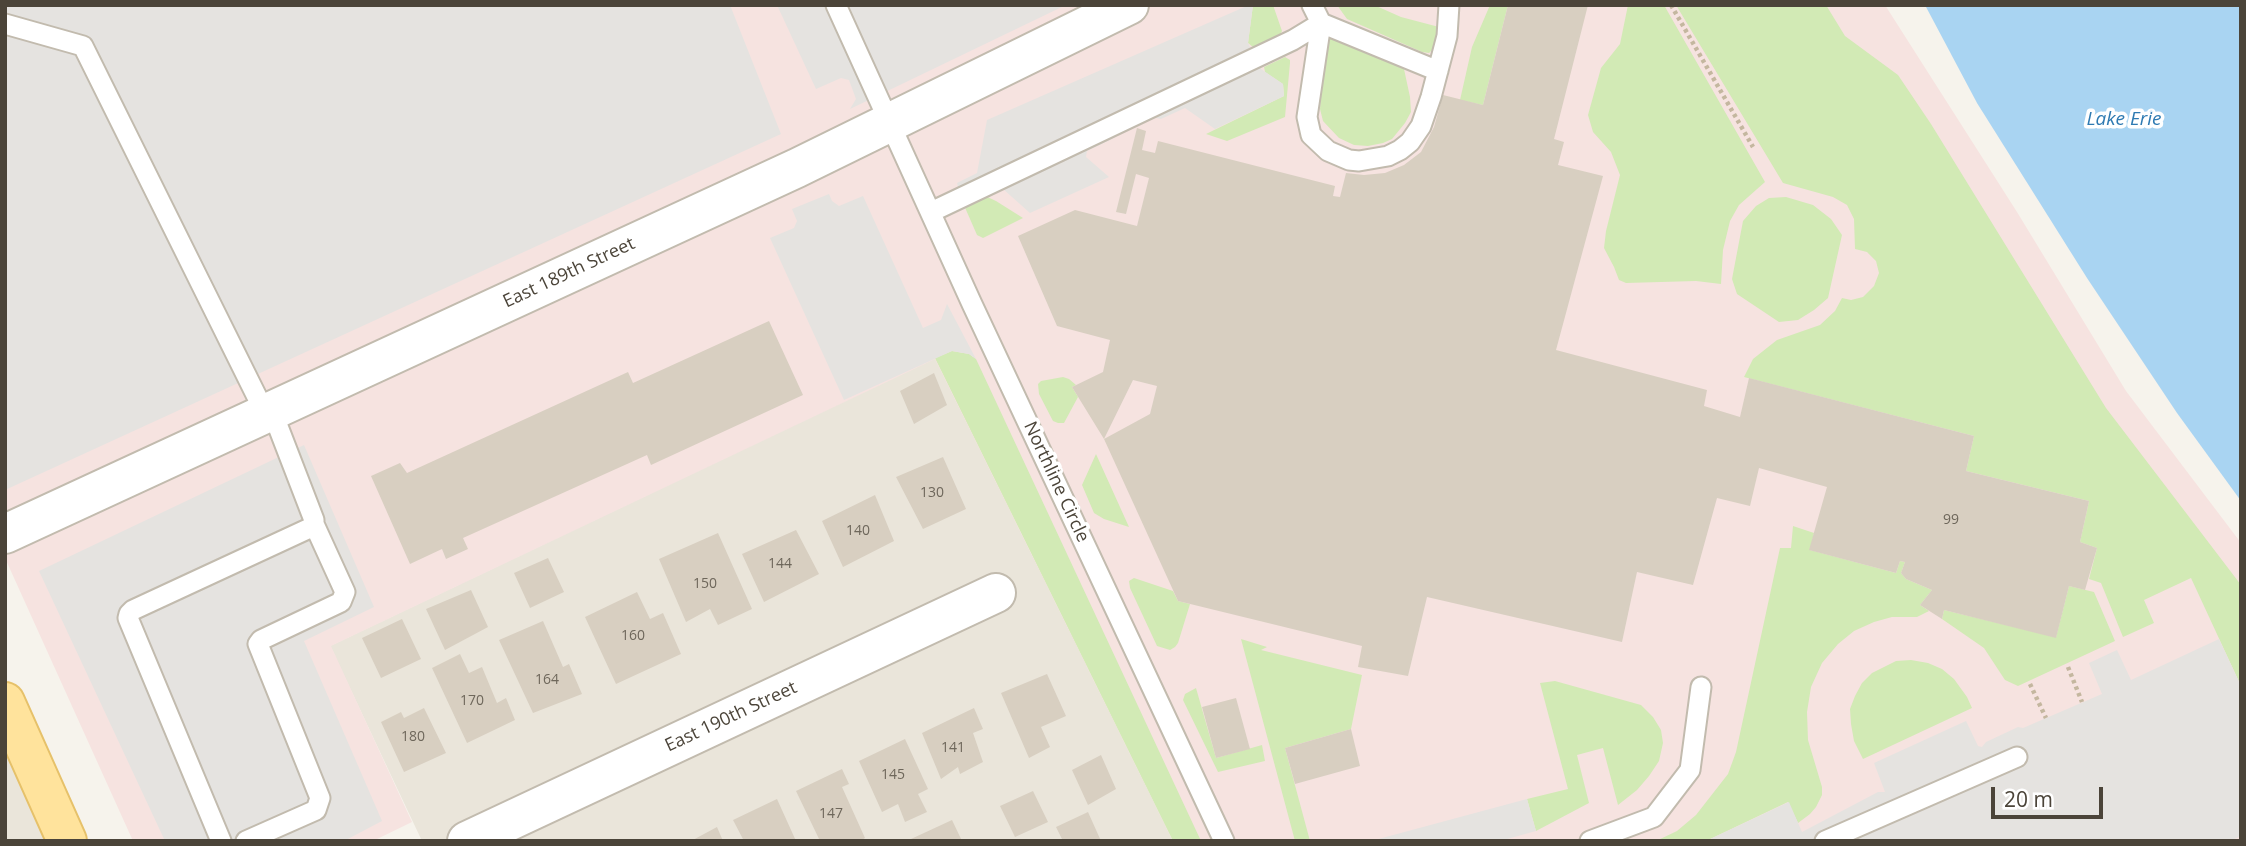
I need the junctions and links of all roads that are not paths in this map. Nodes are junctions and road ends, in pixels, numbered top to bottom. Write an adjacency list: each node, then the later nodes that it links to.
1 (836, 5): 8 (lane, Northline Circle)
2 (1129, 5): 8 (street, East 189th Street)
3 (1311, 5): 6 (lane)
4 (1449, 5): 7 (lane)
5 (5, 23): 10 (lane)
6 (1321, 23): 7 (lane); 7 (lane); 9 (lane)
7 (1438, 71)
8 (889, 122): 9 (lane, Northline Circle); 10 (street, East 189th Street)
9 (931, 212): 21 (lane, Northline Circle)
10 (269, 412): 11 (lane); 12 (street, East 189th Street)
11 (314, 524): 18 (lane); 19 (lane)
12 (5, 534)
13 (996, 593): 20 (street, East 190th Street)
14 (1701, 687): 22 (lane)
15 (10, 724): 17 (main road)
16 (2017, 757): 23 (lane)
17 (67, 841)
18 (221, 841)
19 (246, 841)
20 (467, 841)
21 (1224, 841)
22 (1590, 841)
23 (1825, 841)

